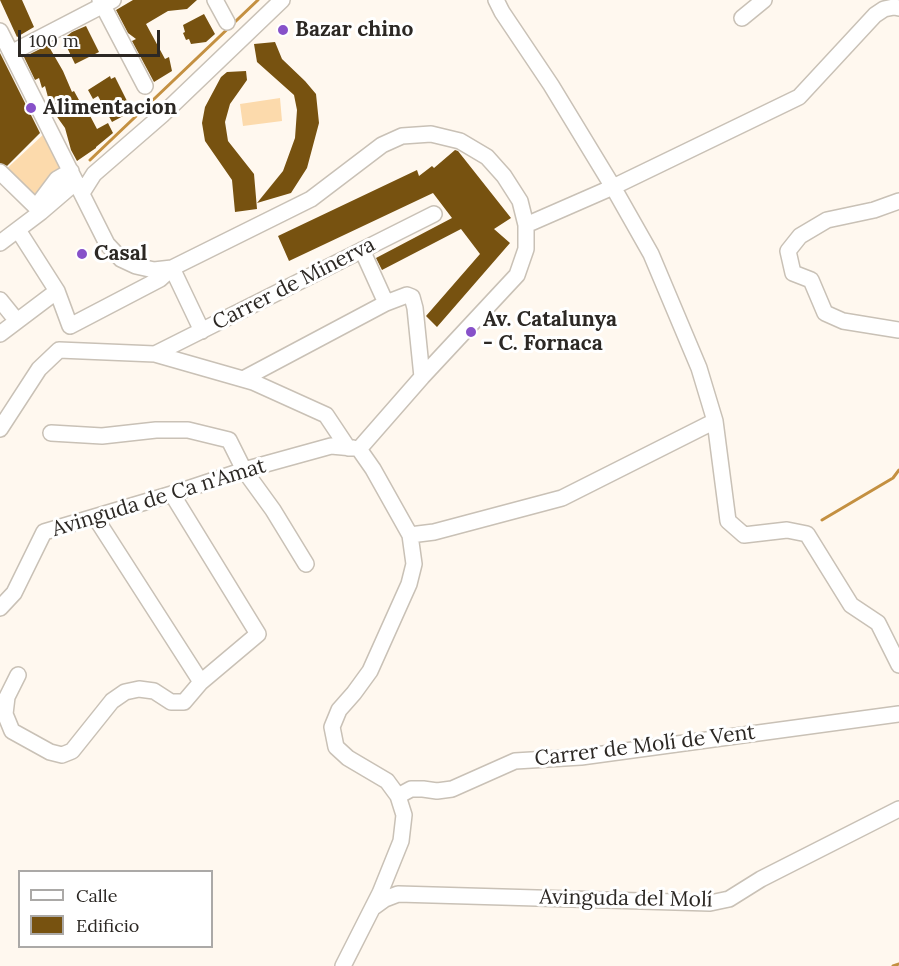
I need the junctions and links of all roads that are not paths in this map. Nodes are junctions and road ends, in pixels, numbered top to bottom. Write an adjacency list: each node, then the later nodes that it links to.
1 (215, 0): 8 (street)
2 (282, 0): 12 (street)
3 (496, 0): 13 (street)
4 (764, 0): 7 (street)
5 (105, 2): 9 (street); 10 (street)
6 (899, 8): 13 (street)
7 (742, 18)
8 (227, 22)
9 (4, 41): 12 (street)
10 (145, 86)
11 (0, 172): 15 (street)
12 (76, 182): 15 (street); 21 (street)
13 (613, 187): 17 (street); 32 (street)
14 (899, 201): 26 (street)
15 (41, 212): 18 (street)
16 (434, 214): 20 (street, Carrer de Minerva)
17 (526, 225): 21 (street); 30 (street)
18 (18, 230): 19 (street); 22 (street)
19 (0, 243)
20 (362, 250): 24 (street); 27 (street, Carrer de Minerva)
21 (172, 268): 22 (street); 27 (street)
22 (57, 291): 25 (street)
23 (0, 300): 25 (street)
24 (387, 303): 30 (street); 31 (street)
25 (17, 321): 28 (street)
26 (899, 330)
27 (202, 331): 29 (street, Carrer de Minerva)
28 (0, 334)
29 (154, 354): 31 (street); 33 (street)
30 (422, 377): 35 (street)
31 (243, 379): 35 (street)
32 (715, 421): 39 (street); 42 (street)
33 (0, 429)
34 (51, 433): 36 (street)
35 (354, 448): 36 (street, Avinguda de Ca n'Amat); 39 (street)
36 (244, 470): 37 (street, Avinguda de Ca n'Amat); 40 (street)
37 (172, 494): 38 (street, Avinguda de Ca n'Amat); 44 (street)
38 (95, 517): 41 (street, Avinguda de Ca n'Amat); 44 (street)
39 (410, 535): 46 (street)
40 (306, 564)
41 (0, 608)
42 (899, 665)
43 (18, 675): 44 (street)
44 (201, 682)
45 (899, 714): 46 (street, Carrer de Molí de Vent)
46 (398, 795): 48 (street)
47 (899, 808): 48 (street, Avinguda del Molí)
48 (372, 910): 49 (street)
49 (343, 966)

